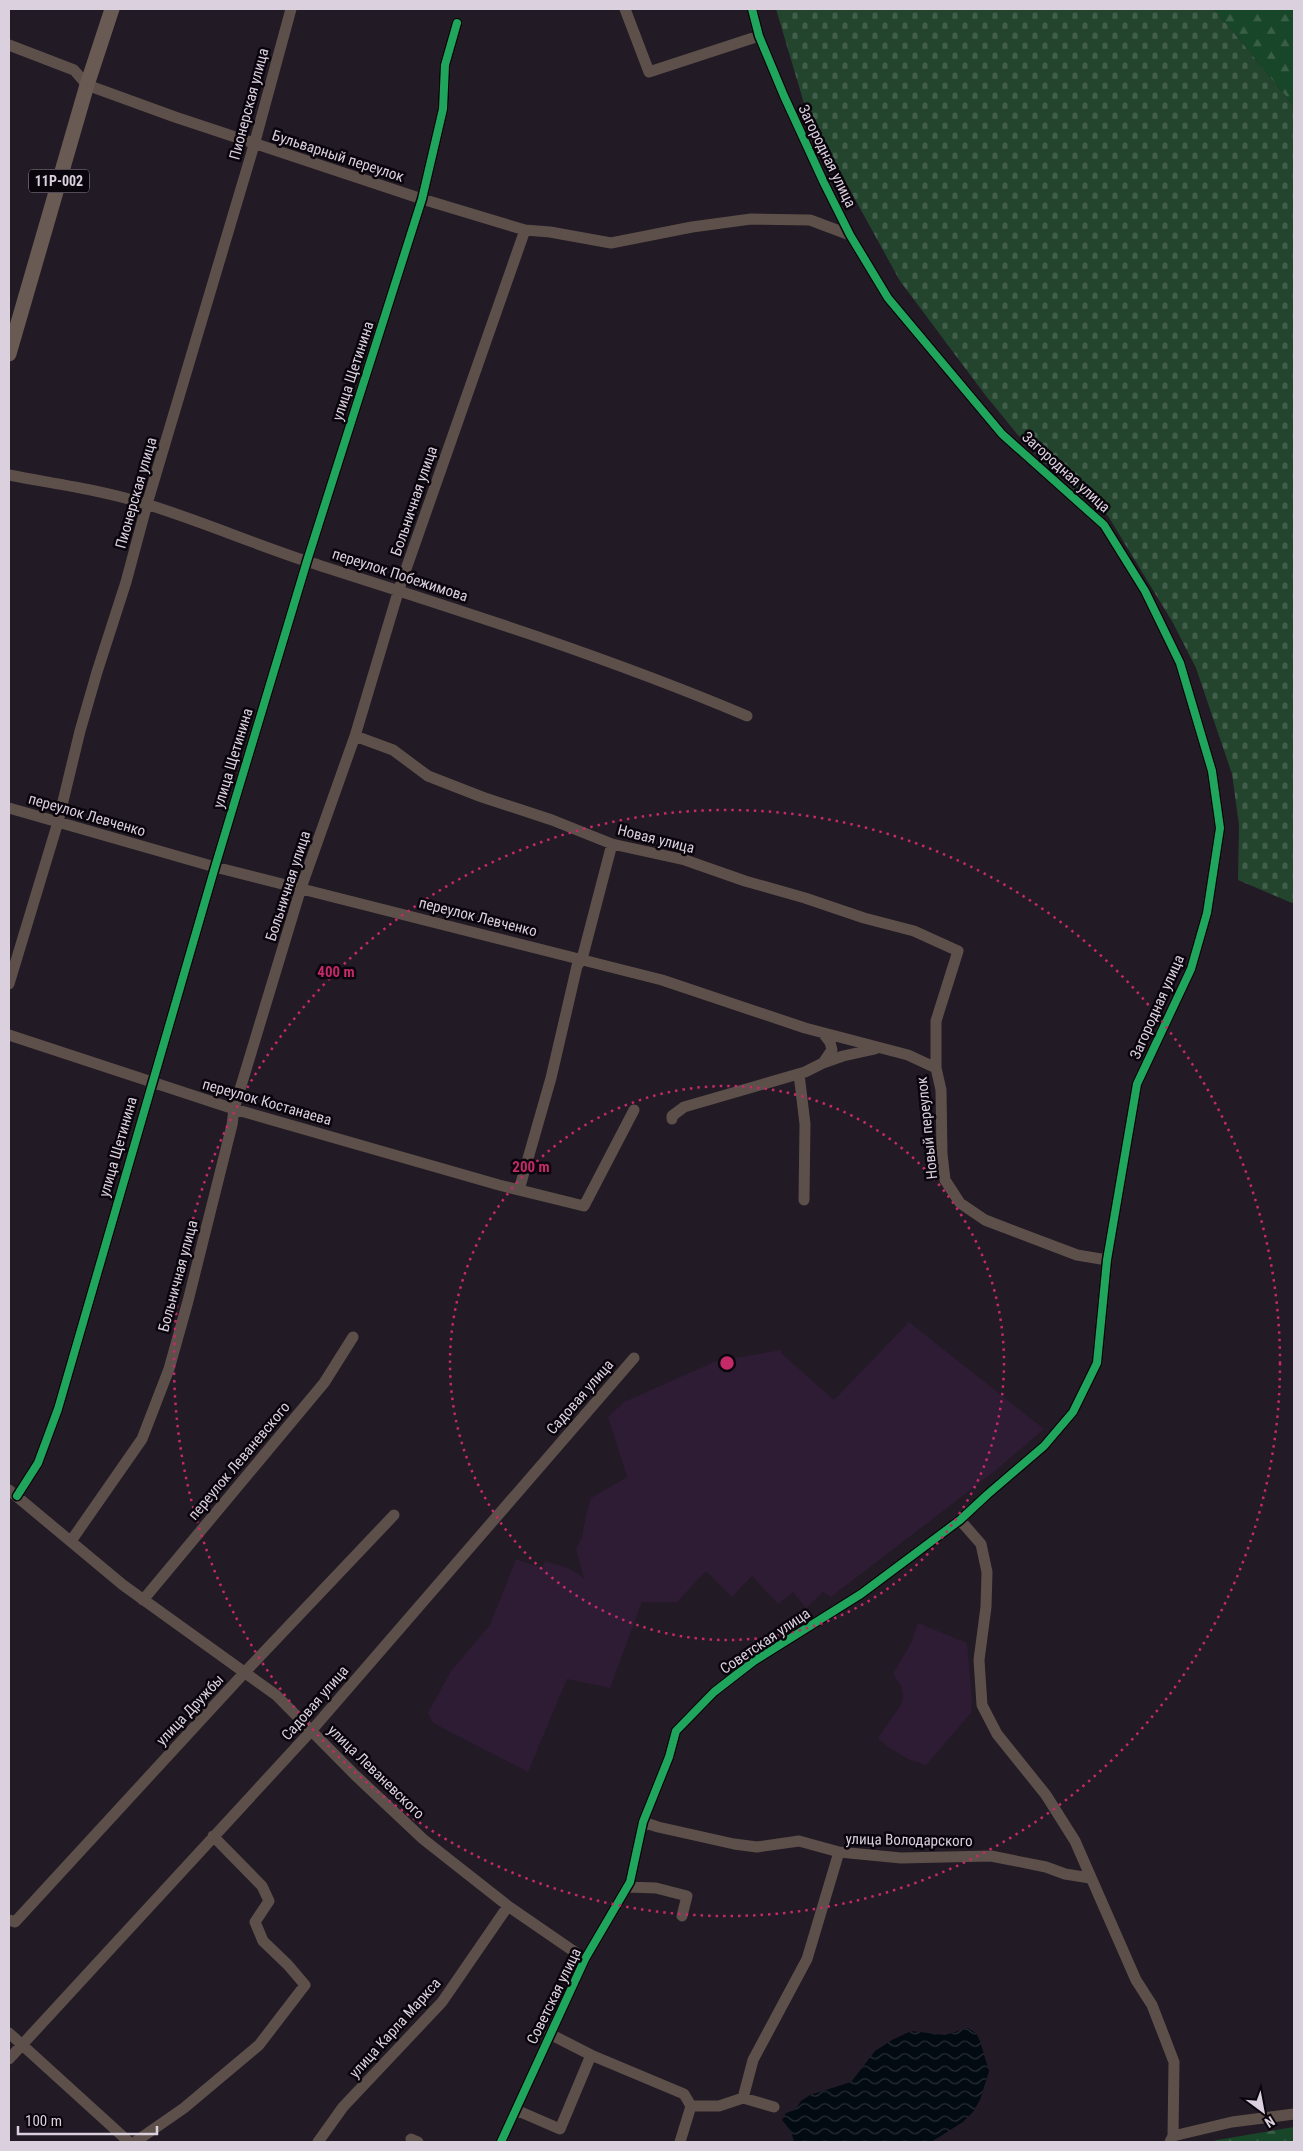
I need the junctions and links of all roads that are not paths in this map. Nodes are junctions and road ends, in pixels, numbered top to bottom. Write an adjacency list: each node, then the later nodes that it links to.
1 (112, 9): 8 (main road, 11Р-002)
2 (291, 9): 9 (street, Пионерская улица)
3 (625, 9): 6 (street)
4 (752, 9): 6 (street, Загородная улица)
5 (457, 23): 10 (street, улица Щетинина)
6 (759, 36): 12 (street, Загородная улица)
7 (9, 45): 8 (street, Бульварный переулок)
8 (87, 85): 9 (street, Бульварный переулок); 13 (main road, 11Р-002)
9 (254, 145): 10 (street, Бульварный переулок); 15 (street, Пионерская улица)
10 (422, 199): 11 (street, Бульварный переулок); 16 (street, улица Щетинина)
11 (526, 230): 12 (street, Бульварный переулок); 17 (street, Больничная улица)
12 (850, 234): 40 (street, Загородная улица)
13 (9, 354)
14 (9, 475): 15 (street, переулок Побежимова)
15 (148, 504): 16 (street, переулок Побежимова); 21 (street, Пионерская улица)
16 (307, 561): 17 (street, переулок Побежимова); 23 (street, улица Щетинина)
17 (399, 589): 18 (street, переулок Побежимова); 19 (street, Больничная улица)
18 (747, 716)
19 (355, 736): 22 (street, Новая улица); 24 (street, Больничная улица)
20 (9, 808): 21 (street, переулок Левченко)
21 (58, 822): 23 (street, переулок Левченко); 27 (street, Пионерская улица)
22 (612, 844): 25 (street, Новая улица); 26 (street)
23 (215, 867): 24 (street, переулок Левченко); 34 (street, улица Щетинина)
24 (301, 888): 26 (street, переулок Левченко); 35 (street, Больничная улица)
25 (958, 951): 32 (street, Новый переулок)
26 (582, 959): 28 (street, переулок Левченко); 38 (street)
27 (9, 984)
28 (823, 1032): 30 (street, переулок Левченко); 31 (street)
29 (9, 1035): 34 (street, переулок Костанаева)
30 (881, 1048): 31 (street); 32 (street, переулок Левченко)
31 (823, 1063): 33 (street)
32 (936, 1068): 40 (street, Новый переулок)
33 (799, 1074): 37 (street); 39 (street)
34 (151, 1083): 35 (street, переулок Костанаева); 43 (street, улица Щетинина)
35 (234, 1109): 38 (street, переулок Костанаева); 46 (street, Больничная улица)
36 (634, 1110): 38 (street, переулок Костанаева)
37 (672, 1119)
38 (519, 1190)
39 (804, 1200)
40 (1107, 1260): 45 (street, Советская улица)
41 (353, 1337): 47 (street, переулок Леваневского)
42 (634, 1358): 49 (street, Садовая улица)
43 (13, 1493): 46 (street, улица Леваневского)
44 (394, 1515): 48 (street, улица Дружбы)
45 (960, 1520): 50 (street, Советская улица); 53 (street)
46 (70, 1541): 47 (street, улица Леваневского)
47 (143, 1600): 48 (street, улица Леваневского)
48 (245, 1672): 49 (street, улица Леваневского); 57 (street, улица Дружбы)
49 (312, 1730): 51 (street, Садовая улица); 55 (street, улица Леваневского)
50 (643, 1822): 52 (street); 54 (street, Советская улица)
51 (213, 1836): 61 (street, Садовая улица); 71 (street)
52 (839, 1852): 53 (street, улица Володарского); 64 (street, улица Володарского)
53 (1090, 1878): 69 (street)
54 (628, 1887): 56 (street); 58 (street, Советская улица)
55 (508, 1906): 58 (street, улица Леваневского); 72 (street, улица Карла Маркса)
56 (682, 1916)
57 (9, 1920)
58 (586, 1959): 60 (street, Советская улица)
59 (9, 2033): 61 (street)
60 (550, 2034): 62 (street); 67 (street, Советская улица)
61 (22, 2045): 63 (street, Садовая улица); 70 (street)
62 (591, 2055): 65 (street); 67 (street)
63 (9, 2059)
64 (743, 2098): 65 (street); 66 (street)
65 (691, 2106): 74 (street)
66 (774, 2107)
67 (516, 2110): 73 (street, Советская улица)
68 (1294, 2114): 69 (street)
69 (1171, 2139)
70 (129, 2142)
71 (135, 2142)
72 (318, 2142)
73 (501, 2142)
74 (680, 2142)

